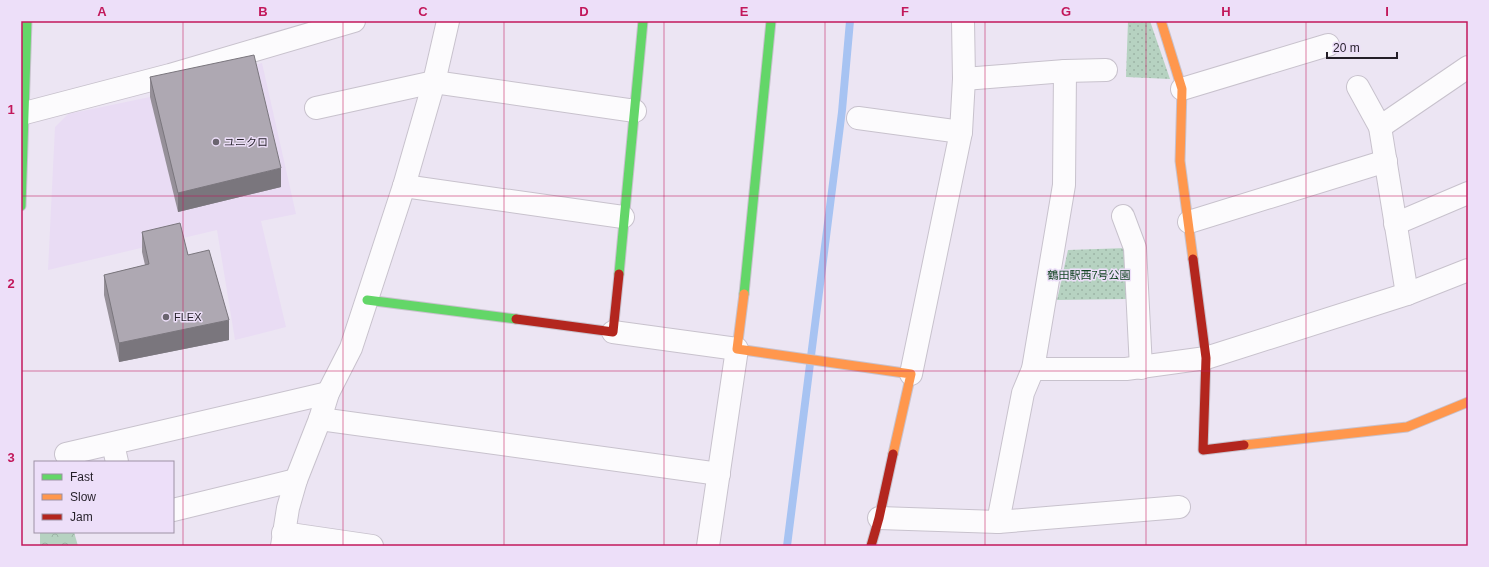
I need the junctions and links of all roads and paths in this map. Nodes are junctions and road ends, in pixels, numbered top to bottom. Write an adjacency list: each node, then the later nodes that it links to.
1 (27, 21): 18 (street)
2 (354, 21): 18 (street)
3 (448, 21): 13 (street)
4 (643, 21): 17 (street)
5 (771, 21): 34 (street)
6 (963, 21): 12 (street)
7 (1161, 21): 15 (street)
8 (1328, 45): 15 (street)
9 (1468, 67): 20 (street)
10 (1106, 70): 11 (street)
11 (1065, 71): 12 (street); 37 (street)
12 (964, 79): 21 (street)
13 (434, 82): 16 (street); 17 (street); 23 (street)
14 (1358, 87): 20 (street)
15 (1182, 89): 28 (street)
16 (316, 108)
17 (635, 111): 27 (street)
18 (23, 114): 25 (street)
19 (858, 118): 21 (street)
20 (1380, 127): 22 (street)
21 (961, 132): 38 (street)
22 (1386, 161): 28 (street); 29 (street)
23 (404, 186): 27 (street); 32 (street)
24 (1468, 193): 29 (street)
25 (21, 206)
26 (1123, 216): 36 (street)
27 (623, 217): 33 (street)
28 (1189, 222): 35 (street)
29 (1395, 224): 31 (street)
30 (1468, 270): 31 (street)
31 (1407, 294): 35 (street)
32 (367, 300): 33 (street); 39 (street)
33 (613, 332): 34 (street)
34 (737, 349): 38 (street); 44 (street)
35 (1206, 358): 36 (street); 40 (street)
36 (1142, 368): 37 (street)
37 (1033, 369): 49 (street)
38 (911, 374): 48 (street)
39 (328, 393): 41 (street); 42 (street)
40 (1468, 402)
41 (320, 419): 44 (street); 45 (street)
42 (115, 453): 43 (street)
43 (66, 454)
44 (719, 474): 52 (street)
45 (296, 480): 47 (street); 50 (street)
46 (1179, 507): 49 (street)
47 (174, 510)
48 (879, 518): 49 (street); 53 (street)
49 (998, 522)
50 (282, 540): 51 (street)
51 (372, 546)
52 (708, 546)
53 (871, 546)

